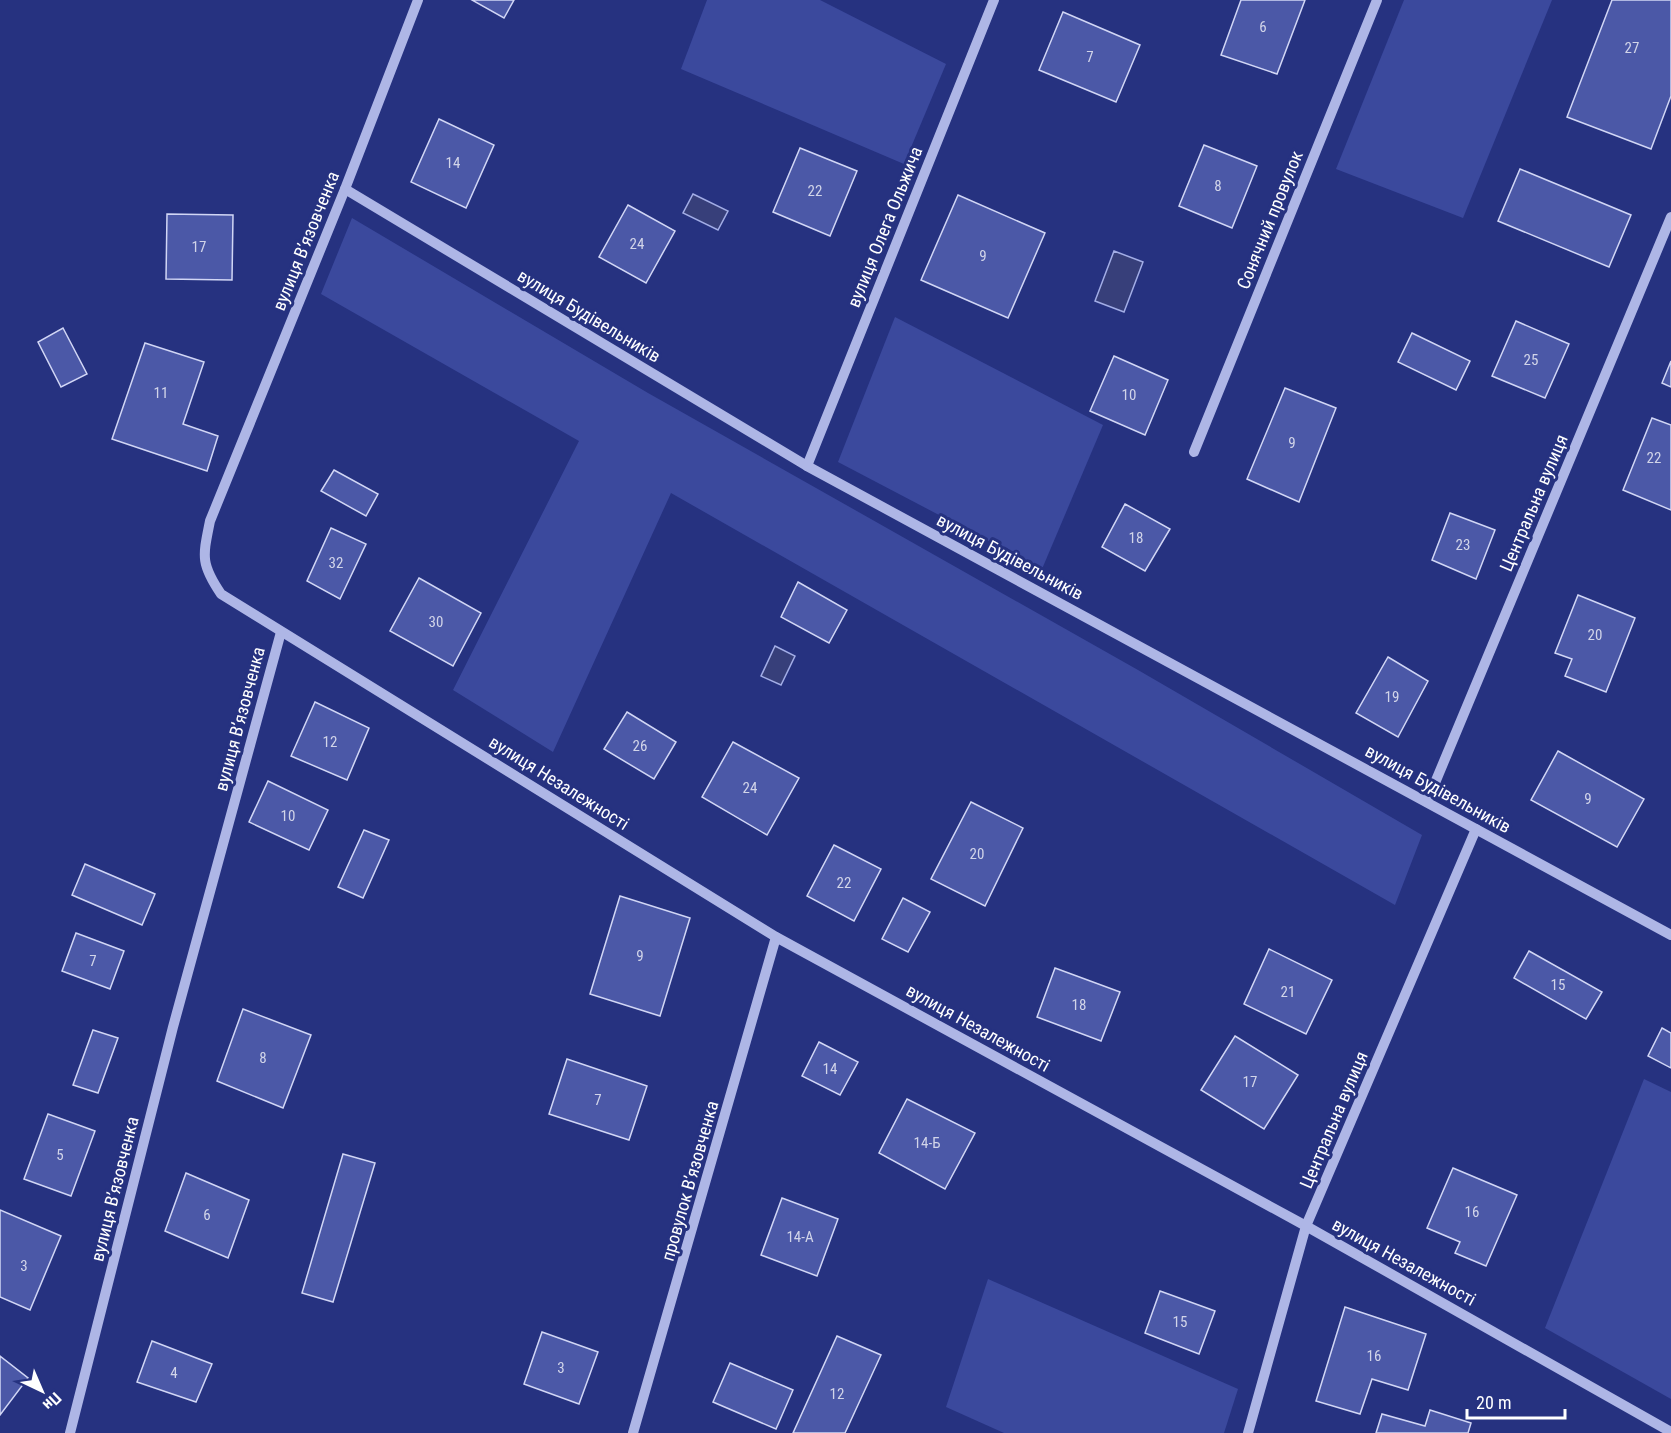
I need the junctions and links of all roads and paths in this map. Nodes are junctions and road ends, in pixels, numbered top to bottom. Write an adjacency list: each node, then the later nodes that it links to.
1 (418, 0): 4 (street, вулиця Вʼязовченка)
2 (994, 0): 7 (street, вулиця Олега Ольжича)
3 (1377, 0): 6 (street, Сонячний провулок)
4 (345, 189): 7 (street, вулиця Будівельників); 8 (street, вулиця Вʼязовченка)
5 (1671, 217): 9 (street, Центральна вулиця)
6 (1194, 452)
7 (807, 466): 9 (street, вулиця Будівельників)
8 (281, 632): 12 (street, вулиця Незалежності); 15 (street, вулиця Вʼязовченка)
9 (1427, 802): 10 (street, вулиця Будівельників)
10 (1476, 829): 11 (street, вулиця Будівельників); 13 (street, Центральна вулиця)
11 (1671, 935)
12 (776, 937): 13 (street, вулиця Незалежності); 16 (street, провулок Вʼязовченка)
13 (1306, 1226): 14 (street, вулиця Незалежності); 17 (street, Центральна вулиця)
14 (1671, 1432)
15 (70, 1433)
16 (633, 1433)
17 (1248, 1433)

